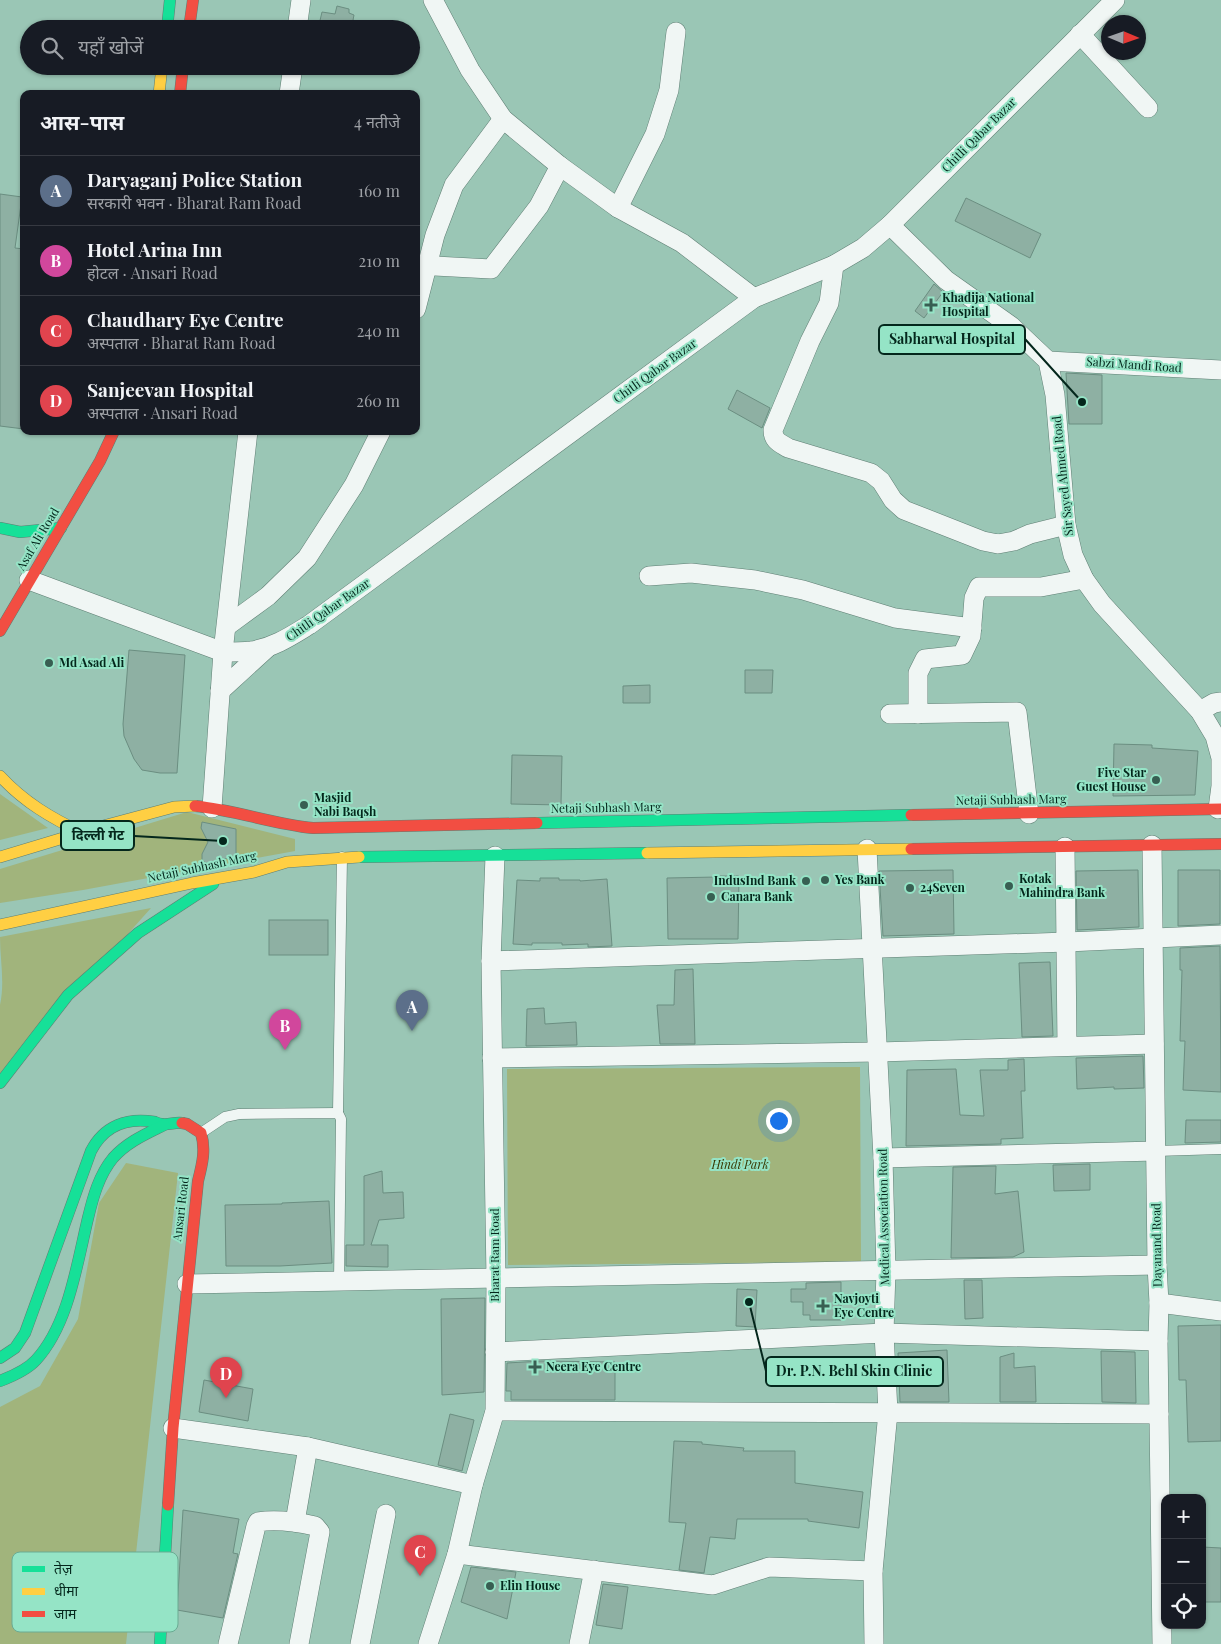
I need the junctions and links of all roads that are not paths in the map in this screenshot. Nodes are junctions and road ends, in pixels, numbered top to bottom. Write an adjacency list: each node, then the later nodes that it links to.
1 (170, 0): 6 (main road)
2 (192, 0): 7 (main road)
3 (301, 0): 8 (street)
4 (433, 0): 18 (street)
5 (1115, 0): 10 (street, Chitli Qabar Bazar)
6 (168, 20)
7 (190, 20)
8 (298, 20)
9 (676, 32): 20 (street)
10 (1080, 34): 17 (street); 21 (street, Chitli Qabar Bazar)
11 (161, 75): 14 (main road)
12 (182, 75): 15 (main road)
13 (292, 75): 16 (street)
14 (159, 90)
15 (180, 90)
16 (290, 90)
17 (1148, 108)
18 (503, 119): 19 (street); 23 (street)
19 (560, 166): 20 (street); 23 (street)
20 (618, 208): 25 (street)
21 (890, 225): 22 (street, Chitli Qabar Bazar); 26 (street)
22 (834, 265): 25 (street, Chitli Qabar Bazar); 33 (street)
23 (422, 266): 24 (street)
24 (420, 280)
25 (754, 298): 42 (street, Chitli Qabar Bazar)
26 (1048, 361): 27 (street, Sabzi Mandi Road); 33 (street, Sir Sayed Ahmed Road)
27 (1221, 370)
28 (112, 435): 32 (main road, Asaf Ali Road)
29 (248, 435): 39 (street)
30 (379, 435): 39 (street)
31 (120, 448): 32 (main road, Asaf Ali Road)
32 (100, 461): 35 (main road, Asaf Ali Road)
33 (1066, 525): 37 (street, Sir Sayed Ahmed Road)
34 (0, 528): 35 (main road)
35 (61, 528): 38 (main road, Asaf Ali Road)
36 (649, 576): 40 (street)
37 (1084, 579): 40 (street); 46 (street, Sir Sayed Ahmed Road)
38 (29, 580): 41 (main road, Asaf Ali Road); 43 (street, Chitli Qabar Bazar)
39 (226, 626): 43 (street)
40 (972, 628): 48 (street)
41 (0, 631)
42 (268, 647): 43 (street, Chitli Qabar Bazar); 44 (street)
43 (223, 652): 44 (street)
44 (220, 691): 50 (street)
45 (1221, 702): 46 (street)
46 (1200, 711): 51 (street, Sir Sayed Ahmed Road)
47 (890, 714): 48 (street)
48 (918, 714): 52 (street)
49 (0, 776): 53 (main road)
50 (212, 808): 52 (main road, Netaji Subhash Marg); 53 (main road, Netaji Subhash Marg)
51 (1219, 809): 52 (main road, Netaji Subhash Marg)
52 (1029, 814)
53 (83, 834): 59 (main road, Netaji Subhash Marg)
54 (1221, 844): 55 (main road, Netaji Subhash Marg)
55 (1152, 845): 56 (main road, Netaji Subhash Marg); 64 (street, Dayanand Road)
56 (1065, 846): 57 (main road, Netaji Subhash Marg); 65 (street)
57 (867, 849): 58 (main road, Netaji Subhash Marg); 66 (street, Medical Association Road)
58 (495, 856): 60 (main road, Netaji Subhash Marg); 67 (street, Bharat Ram Road)
59 (0, 857)
60 (342, 857): 61 (main road, Netaji Subhash Marg); 73 (lane)
61 (222, 878): 62 (main road, Netaji Subhash Marg); 72 (main road)
62 (0, 925)
63 (1221, 935): 64 (street)
64 (1153, 938): 65 (street); 68 (street, Dayanand Road)
65 (1066, 942): 66 (street); 69 (street)
66 (873, 948): 67 (street); 70 (street, Medical Association Road)
67 (491, 961): 71 (street, Bharat Ram Road)
68 (1154, 1044): 69 (street); 77 (street, Dayanand Road)
69 (1067, 1046): 70 (street)
70 (878, 1052): 71 (street); 78 (street, Medical Association Road)
71 (492, 1058): 81 (street, Bharat Ram Road)
72 (0, 1083)
73 (338, 1113): 75 (lane); 82 (lane)
74 (164, 1125): 75 (main road); 89 (main road); 90 (main road)
75 (201, 1133): 83 (main road, Ansari Road)
76 (1221, 1150): 77 (lane)
77 (1156, 1151): 78 (street); 79 (street, Dayanand Road)
78 (883, 1158): 80 (street, Medical Association Road)
79 (1157, 1265): 80 (street); 84 (street, Dayanand Road)
80 (886, 1271): 81 (street); 86 (street, Medical Association Road)
81 (496, 1278): 82 (street); 88 (street, Bharat Ram Road)
82 (339, 1281): 83 (street)
83 (187, 1284): 94 (main road, Ansari Road)
84 (1159, 1303): 85 (street); 87 (street, Dayanand Road)
85 (1221, 1311)
86 (884, 1333): 87 (street); 88 (street); 92 (street, Medical Association Road)
87 (1158, 1341): 93 (street, Dayanand Road)
88 (495, 1352): 91 (street, Bharat Ram Road)
89 (0, 1358)
90 (0, 1381)
91 (495, 1412): 92 (street); 96 (street, Bharat Ram Road)
92 (888, 1412): 93 (street); 102 (street, Medical Association Road)
93 (1159, 1414): 109 (street, Dayanand Road)
94 (173, 1428): 95 (street); 99 (main road, Ansari Road)
95 (308, 1448): 96 (street); 98 (street)
96 (473, 1484): 100 (street, Bharat Ram Road)
97 (386, 1514): 105 (street)
98 (295, 1522): 103 (street); 104 (street)
99 (166, 1552)
100 (457, 1554): 101 (street); 106 (street, Bharat Ram Road)
101 (594, 1570): 102 (street); 107 (street)
102 (874, 1571): 108 (street, Medical Association Road)
103 (228, 1644)
104 (299, 1644)
105 (360, 1644)
106 (428, 1644)
107 (579, 1644)
108 (874, 1644)
109 (1162, 1644)

